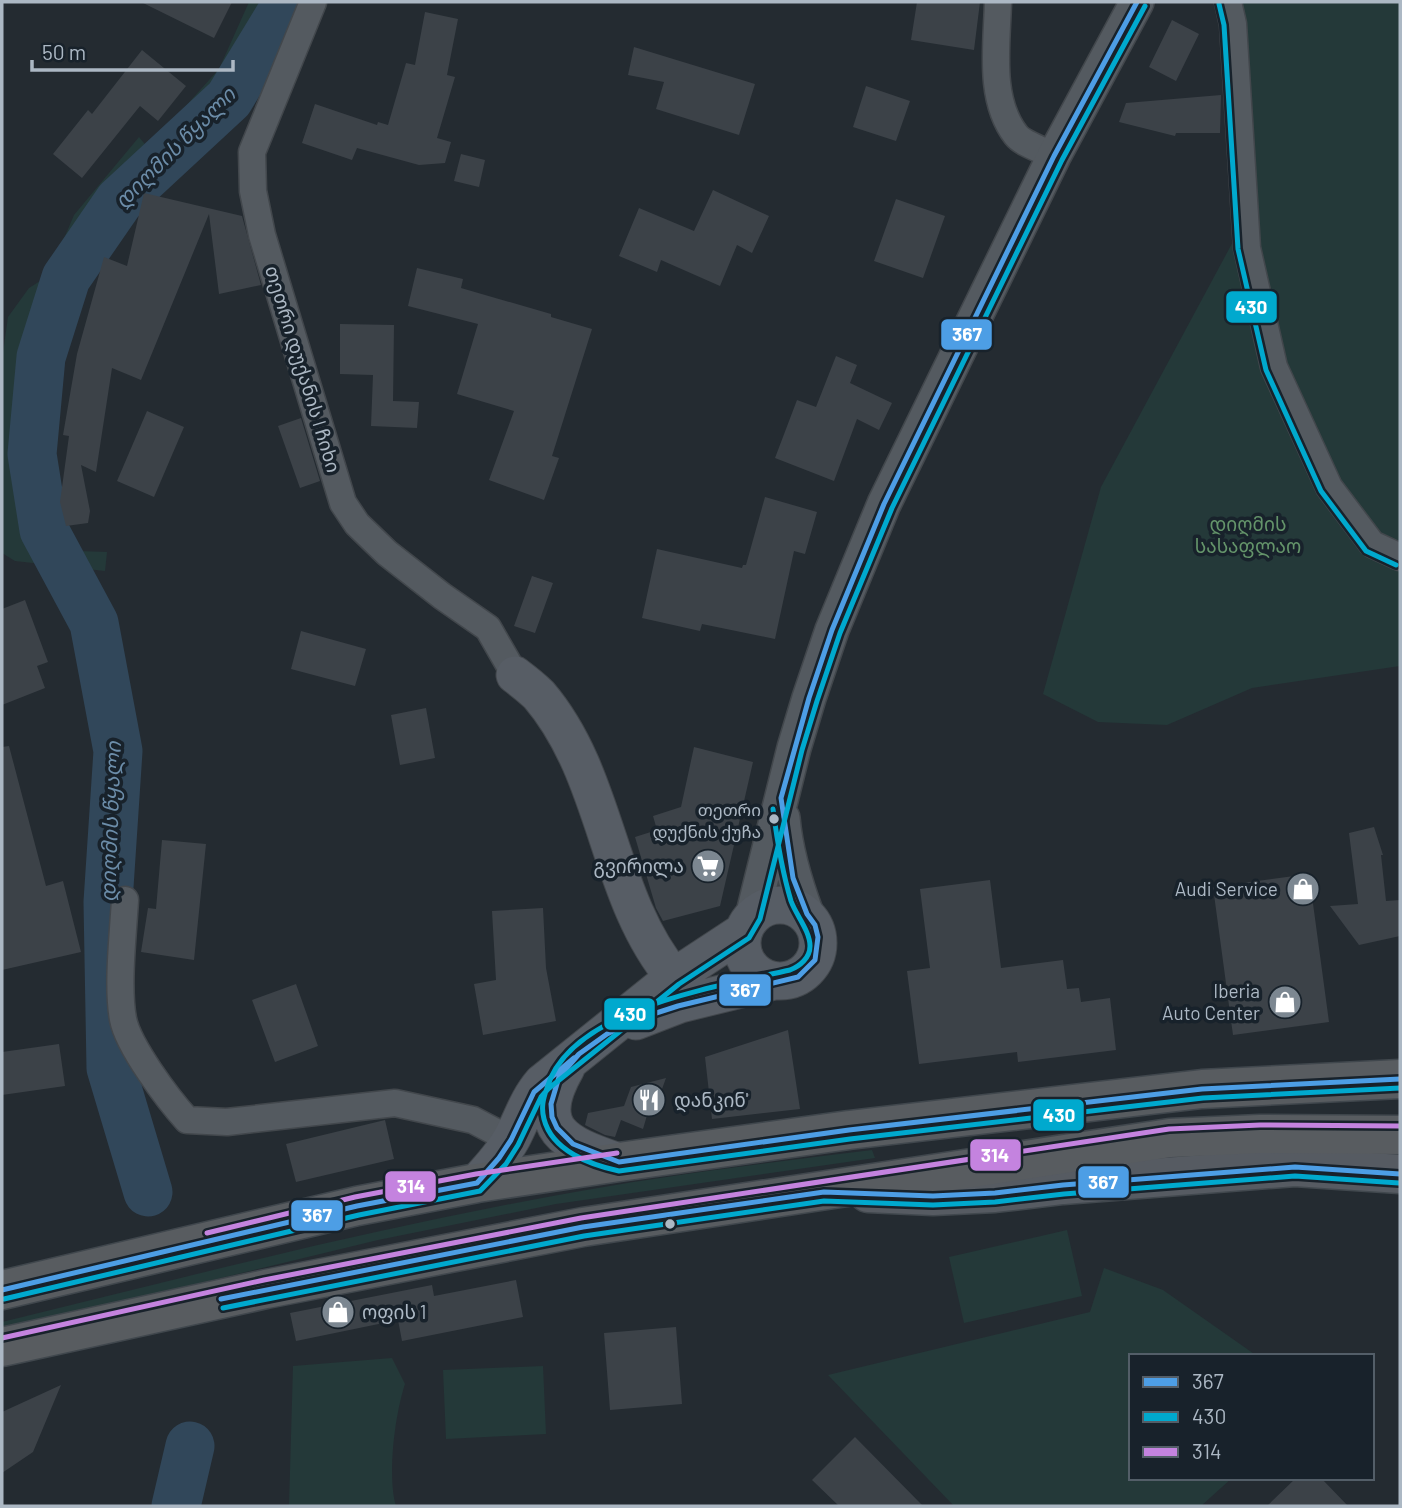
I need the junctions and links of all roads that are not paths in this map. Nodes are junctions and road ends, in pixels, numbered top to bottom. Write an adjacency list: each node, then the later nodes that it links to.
1 (313, 2): 7 (street, თეთრი დუქანის I ჩიხი)
2 (998, 2): 5 (street)
3 (1138, 2): 5 (street)
4 (1228, 2): 6 (street)
5 (1054, 156): 8 (street)
6 (1400, 557)
7 (515, 675): 12 (main road)
8 (781, 798): 10 (street); 11 (street)
9 (124, 900): 18 (street)
10 (807, 914): 11 (main road); 13 (main road)
11 (748, 924): 12 (main road); 13 (main road)
12 (674, 978): 14 (main road)
13 (774, 981): 14 (main road)
14 (606, 1033): 15 (main road)
15 (570, 1061): 18 (main road); 19 (main road)
16 (1400, 1079): 19 (highway)
17 (1400, 1135): 22 (highway)
18 (511, 1140): 21 (main road)
19 (619, 1162): 21 (highway)
20 (1400, 1174): 22 (main road)
21 (477, 1183): 23 (highway)
22 (824, 1192): 24 (highway)
23 (2, 1290)
24 (2, 1347)

